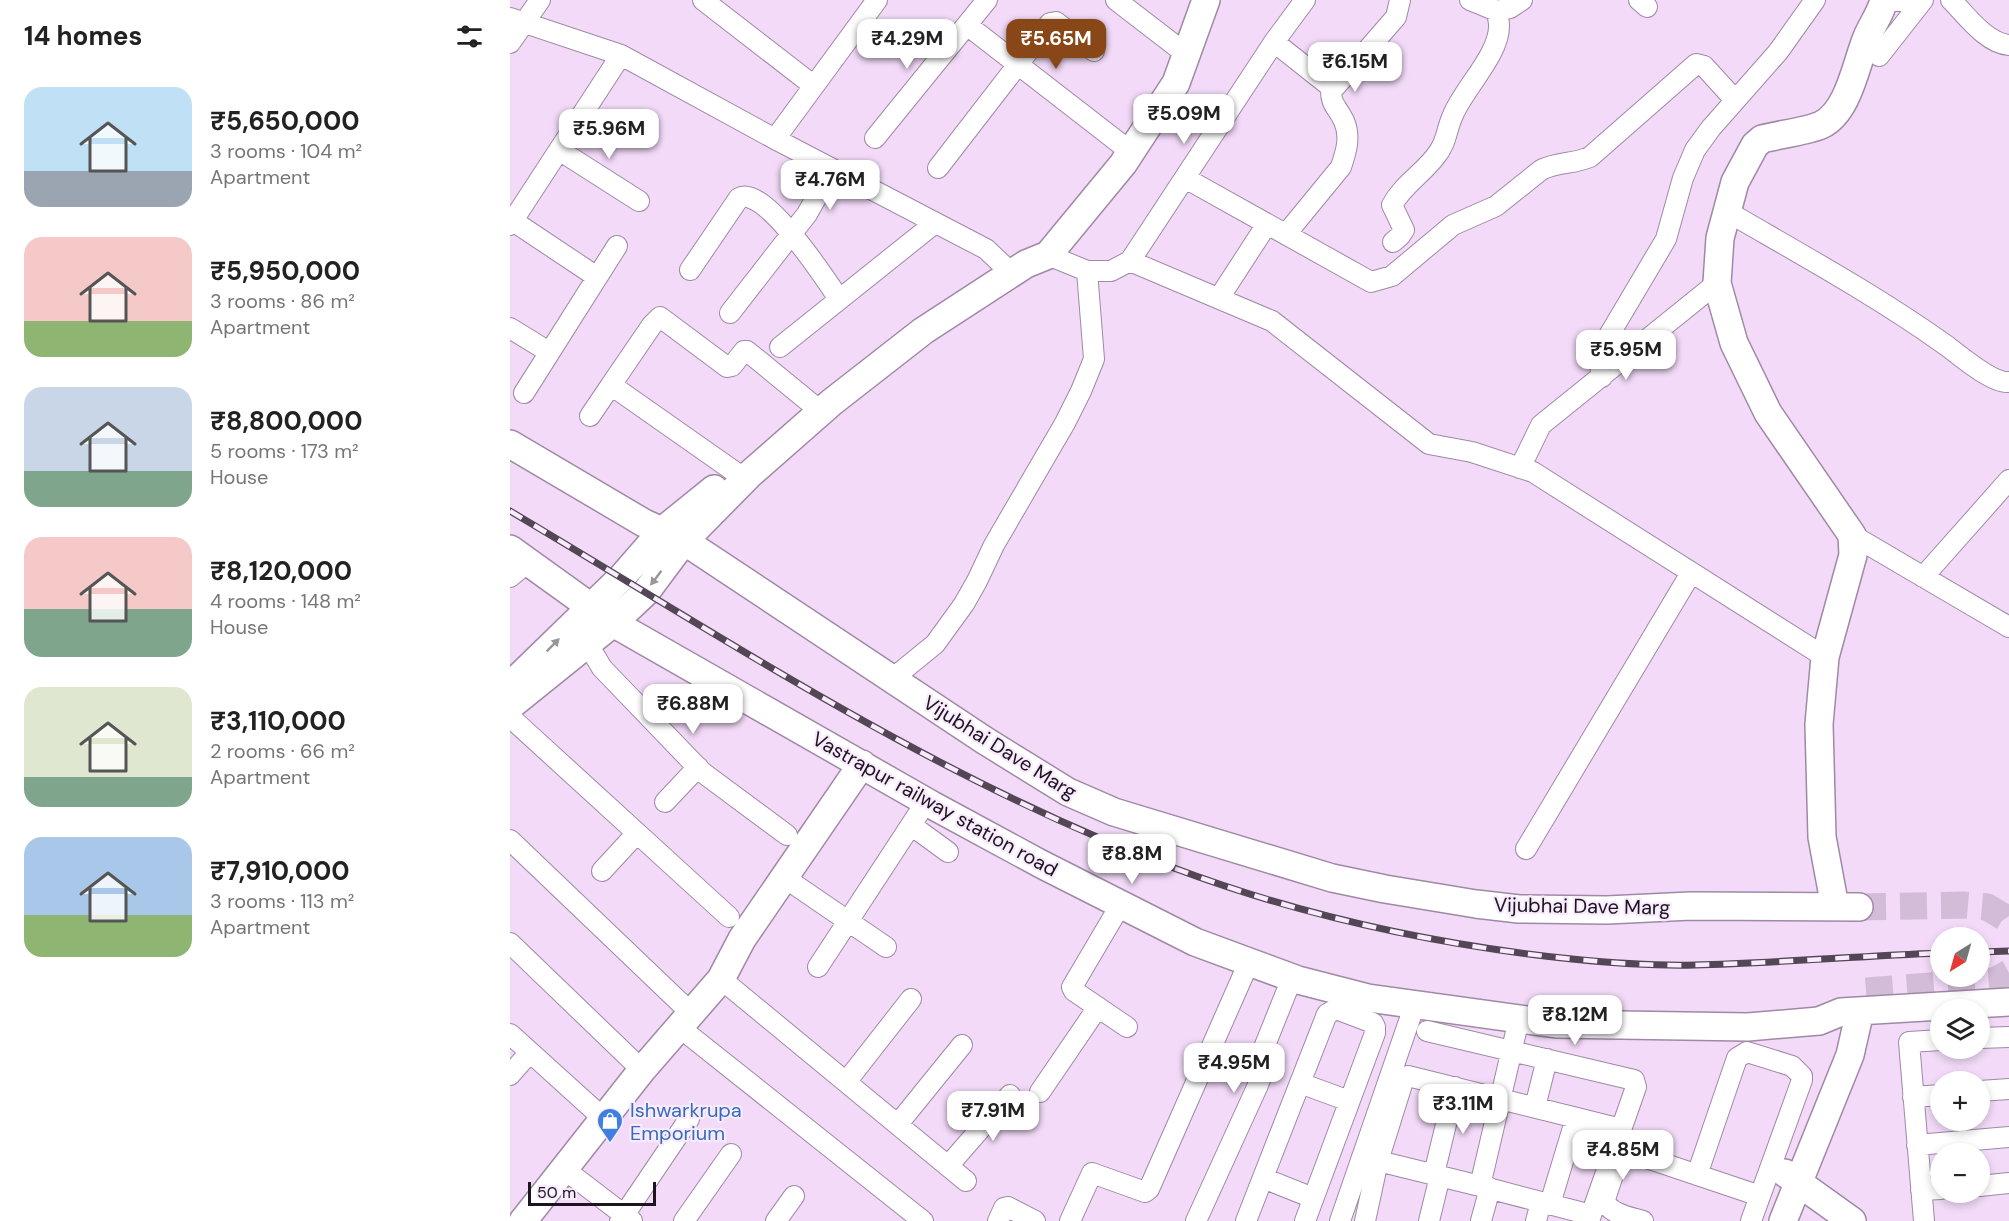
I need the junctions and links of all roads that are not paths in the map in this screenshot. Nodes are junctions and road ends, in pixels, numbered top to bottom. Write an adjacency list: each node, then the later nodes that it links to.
1 (540, 0): 17 (street)
2 (703, 0): 27 (street)
3 (876, 0): 27 (street)
4 (987, 0): 18 (street)
5 (1116, 0): 22 (street)
6 (1194, 0): 22 (street)
7 (1206, 0): 46 (street)
8 (1305, 0): 19 (street)
9 (1400, 0): 28 (street)
10 (1470, 0): 16 (street)
11 (1522, 0): 16 (street)
12 (1815, 0): 29 (street)
13 (1884, 0): 14 (street); 38 (street)
14 (1923, 0): 25 (street)
15 (1951, 0): 21 (street)
16 (1497, 11): 44 (street)
17 (517, 20): 20 (street); 24 (street)
18 (967, 25): 26 (street); 30 (street)
19 (1275, 42): 28 (street); 36 (street)
20 (510, 43)
21 (2009, 45)
22 (1178, 47): 32 (street)
23 (1094, 51): 26 (street)
24 (621, 55): 31 (street); 33 (street)
25 (1880, 56)
26 (1018, 64): 32 (street); 35 (street)
27 (814, 86): 31 (street)
28 (1331, 87): 42 (street)
29 (1736, 100): 42 (street); 59 (street)
30 (875, 138)
31 (775, 139): 34 (street)
32 (1122, 146): 49 (street)
33 (559, 150): 37 (street); 39 (street)
34 (829, 167): 40 (street); 43 (street)
35 (938, 168)
36 (1185, 178): 41 (street); 47 (street)
37 (639, 201)
38 (1728, 212): 52 (street); 60 (street)
39 (511, 223): 51 (street)
40 (935, 223): 49 (street); 54 (street)
41 (1267, 224): 42 (street); 53 (street)
42 (1286, 234)
43 (792, 235): 48 (street); 54 (street); 55 (street)
44 (1393, 242)
45 (617, 246): 51 (street)
46 (1048, 255): 49 (street); 50 (street)
47 (1130, 261): 50 (street); 53 (street)
48 (690, 270)
49 (1006, 270): 63 (street); 70 (street)
50 (1087, 271): 78 (street)
51 (597, 277): 58 (street)
52 (1717, 284): 59 (street); 69 (street)
53 (1219, 298): 66 (street)
54 (839, 299): 57 (street)
55 (730, 313)
56 (510, 328): 58 (street)
57 (780, 347)
58 (549, 352): 62 (street)
59 (1602, 377): 66 (street)
60 (2009, 382)
61 (611, 385): 63 (street); 64 (street); 67 (street)
62 (524, 393)
63 (813, 405): 67 (street)
64 (590, 416)
65 (510, 444): 70 (street, Vijubhai Dave Marg)
66 (1520, 468): 72 (street)
67 (735, 472): 70 (street)
68 (2009, 480): 73 (street)
69 (1852, 535): 73 (street); 77 (street)
70 (673, 536): 74 (street); 78 (street, Vijubhai Dave Marg)
71 (516, 563): 74 (street, Vastrapur railway station road)
72 (1691, 573): 77 (street); 90 (street)
73 (1923, 578): 75 (street)
74 (602, 616): 76 (street); 79 (street, one-way to 74); 82 (street, Vastrapur railway station road)
75 (2009, 627)
76 (587, 644): 80 (street); 83 (street)
77 (1826, 657): 78 (street, Vijubhai Dave Marg)
78 (892, 679)
79 (510, 685)
80 (510, 706)
81 (510, 717): 87 (street)
82 (862, 764): 85 (street, Vastrapur railway station road); 93 (street)
83 (698, 767): 84 (street); 88 (street)
84 (665, 802)
85 (926, 802): 86 (street); 94 (street, Vastrapur railway station road)
86 (911, 825): 91 (street); 96 (street)
87 (637, 833): 92 (street); 95 (street)
88 (787, 835)
89 (510, 840): 111 (street)
90 (1526, 849)
91 (948, 852)
92 (602, 871)
93 (785, 878): 96 (street); 102 (street)
94 (1121, 904): 99 (street, Vastrapur railway station road); 106 (street)
95 (729, 917)
96 (848, 922): 98 (street); 100 (street)
97 (510, 943): 123 (street)
98 (886, 947)
99 (1249, 962): 101 (street, Vastrapur railway station road); 171 (street)
100 (818, 966)
101 (1292, 978): 105 (street, Vastrapur railway station road); 172 (street)
102 (721, 979): 111 (street); 125 (street)
103 (911, 999): 125 (street)
104 (2009, 1002): 107 (street)
105 (1416, 1004): 110 (street, Vastrapur railway station road); 146 (street)
106 (1098, 1007): 113 (street); 130 (street)
107 (1847, 1014): 110 (street, Vastrapur railway station road); 112 (street); 152 (street)
108 (2009, 1016): 109 (street)
109 (1990, 1017)
110 (1519, 1019): 120 (street)
111 (685, 1020): 123 (street); 168 (street)
112 (1930, 1020)
113 (1127, 1027)
114 (1427, 1031): 120 (street)
115 (510, 1034): 121 (street)
116 (2009, 1037): 117 (street)
117 (1990, 1038)
118 (1930, 1041): 133 (street)
119 (962, 1045): 140 (street)
120 (1512, 1050): 122 (street); 134 (street)
121 (530, 1052): 124 (street); 138 (street)
122 (1547, 1059): 136 (street); 141 (street)
123 (642, 1070): 138 (street)
124 (510, 1075)
125 (846, 1082): 140 (street)
126 (1300, 1083): 135 (street); 135 (street); 151 (street)
127 (1455, 1087): 134 (street); 146 (street); 149 (street)
128 (2009, 1089): 129 (street)
129 (1990, 1090)
130 (1040, 1092)
131 (1010, 1095): 147 (street)
132 (1930, 1096): 133 (street)
133 (1913, 1097): 143 (street)
134 (1501, 1098): 136 (street); 156 (street)
135 (1349, 1101): 145 (street)
136 (1535, 1107): 137 (street)
137 (1576, 1118): 141 (street); 161 (street)
138 (604, 1119): 148 (street)
139 (690, 1119): 164 (street)
140 (898, 1124): 147 (street)
141 (1621, 1129): 163 (street)
142 (2009, 1137): 143 (street)
143 (1917, 1145): 157 (street)
144 (731, 1154): 166 (street)
145 (1326, 1162): 146 (street); 160 (street)
146 (1366, 1163): 149 (street); 175 (street); 176 (street)
147 (948, 1166): 153 (street)
148 (564, 1169): 164 (street); 165 (street)
149 (1437, 1175): 156 (street); 177 (street)
150 (1697, 1175): 162 (street); 162 (street); 180 (street)
151 (1263, 1178): 160 (street); 173 (street)
152 (1792, 1178): 162 (street); 182 (street); 183 (street)
153 (966, 1181)
154 (2009, 1184): 155 (street)
155 (1990, 1185)
156 (1485, 1187): 161 (street); 178 (street)
157 (1921, 1190): 158 (street); 184 (street)
158 (1930, 1190)
159 (794, 1196): 167 (street)
160 (1313, 1198): 174 (street)
161 (1546, 1203): 163 (street); 179 (street)
162 (1763, 1209): 181 (street)
163 (1590, 1218)
164 (625, 1219)
165 (523, 1221)
166 (684, 1221)
167 (776, 1221)
168 (923, 1221)
169 (998, 1221): 170 (street)
170 (1035, 1221)
171 (1070, 1221)
172 (1196, 1221)
173 (1246, 1221)
174 (1305, 1221)
175 (1340, 1221)
176 (1365, 1221)
177 (1429, 1221)
178 (1481, 1221)
179 (1536, 1221)
180 (1643, 1221)
181 (1751, 1221)
182 (1783, 1221)
183 (1852, 1221)
184 (1924, 1221)

